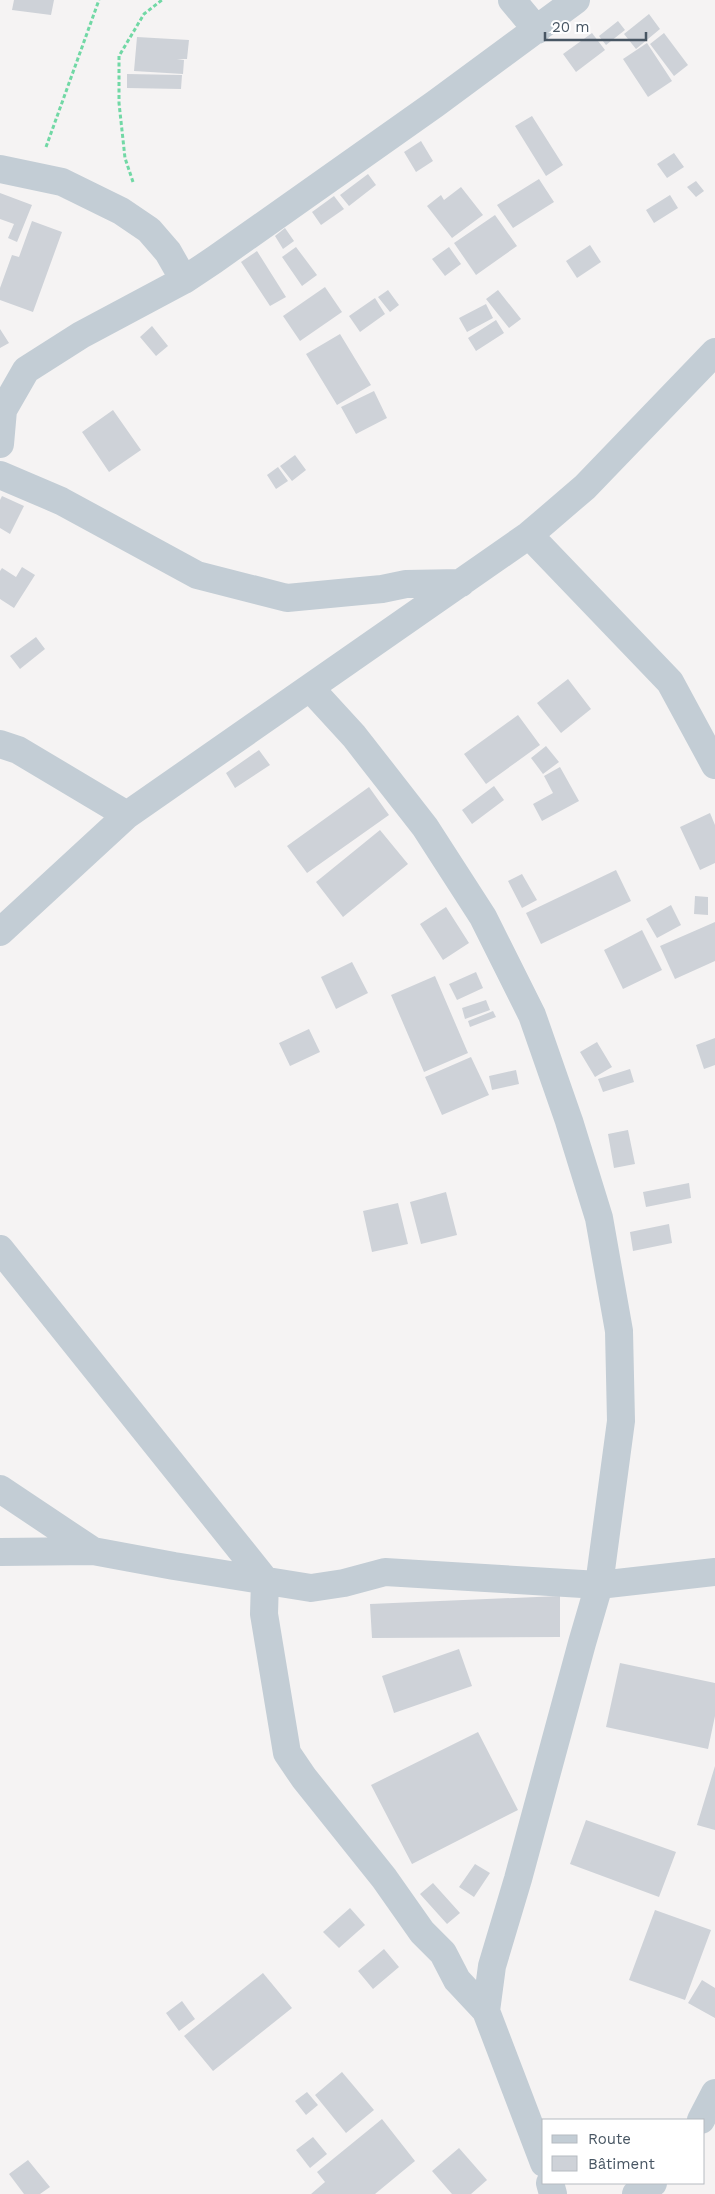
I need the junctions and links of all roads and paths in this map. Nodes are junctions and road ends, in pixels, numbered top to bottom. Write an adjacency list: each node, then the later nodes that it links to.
1 (99, 0): 7 (path)
2 (162, 0): 8 (path)
3 (512, 0): 5 (street)
4 (576, 0): 5 (street)
5 (537, 30): 9 (street)
6 (0, 169): 7 (street)
7 (36, 176): 9 (street)
8 (134, 185)
9 (184, 280): 11 (street)
10 (715, 352): 13 (street)
11 (0, 444)
12 (0, 475): 14 (street)
13 (530, 535): 14 (street); 17 (street)
14 (461, 583): 15 (street)
15 (310, 688): 18 (street); 26 (street)
16 (0, 744): 18 (street)
17 (715, 765)
18 (127, 815): 19 (street)
19 (0, 932)
20 (0, 1249): 25 (street)
21 (0, 1489): 22 (street)
22 (93, 1551): 23 (street); 25 (street)
23 (0, 1552)
24 (715, 1572): 26 (street)
25 (265, 1580): 26 (street); 27 (street)
26 (600, 1585): 27 (street)
27 (486, 2011): 30 (street)
28 (715, 2094): 29 (street)
29 (702, 2119)
30 (542, 2158)
31 (651, 2184): 32 (street)
32 (636, 2194)

